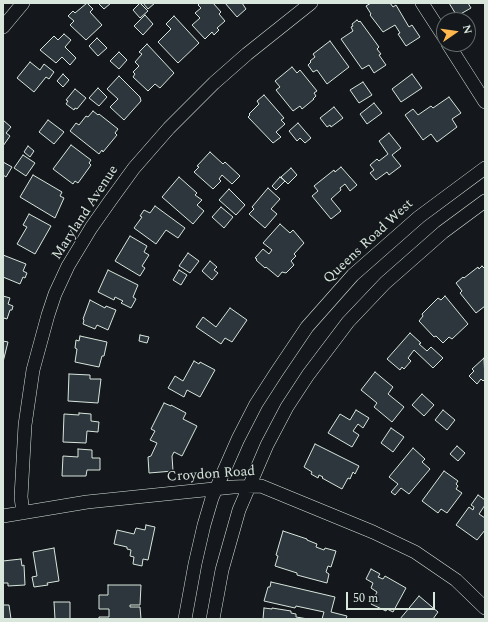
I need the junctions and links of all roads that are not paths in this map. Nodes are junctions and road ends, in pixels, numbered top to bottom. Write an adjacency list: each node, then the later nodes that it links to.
1 (23, 3): 5 (street)
2 (311, 3): 12 (street, Maryland Avenue)
3 (422, 3): 4 (street)
4 (436, 25)
5 (3, 27)
6 (453, 52): 7 (street)
7 (485, 102)
8 (485, 168): 11 (street, Queens Road West)
9 (485, 201): 10 (street)
10 (248, 486): 11 (street, Croydon Road); 14 (street, Croydon Road); 16 (street)
11 (216, 489): 12 (street, Croydon Road); 15 (street, Queens Road West)
12 (22, 513): 13 (street, Croydon Road)
13 (3, 516)
14 (485, 608)
15 (185, 619)
16 (213, 619)

